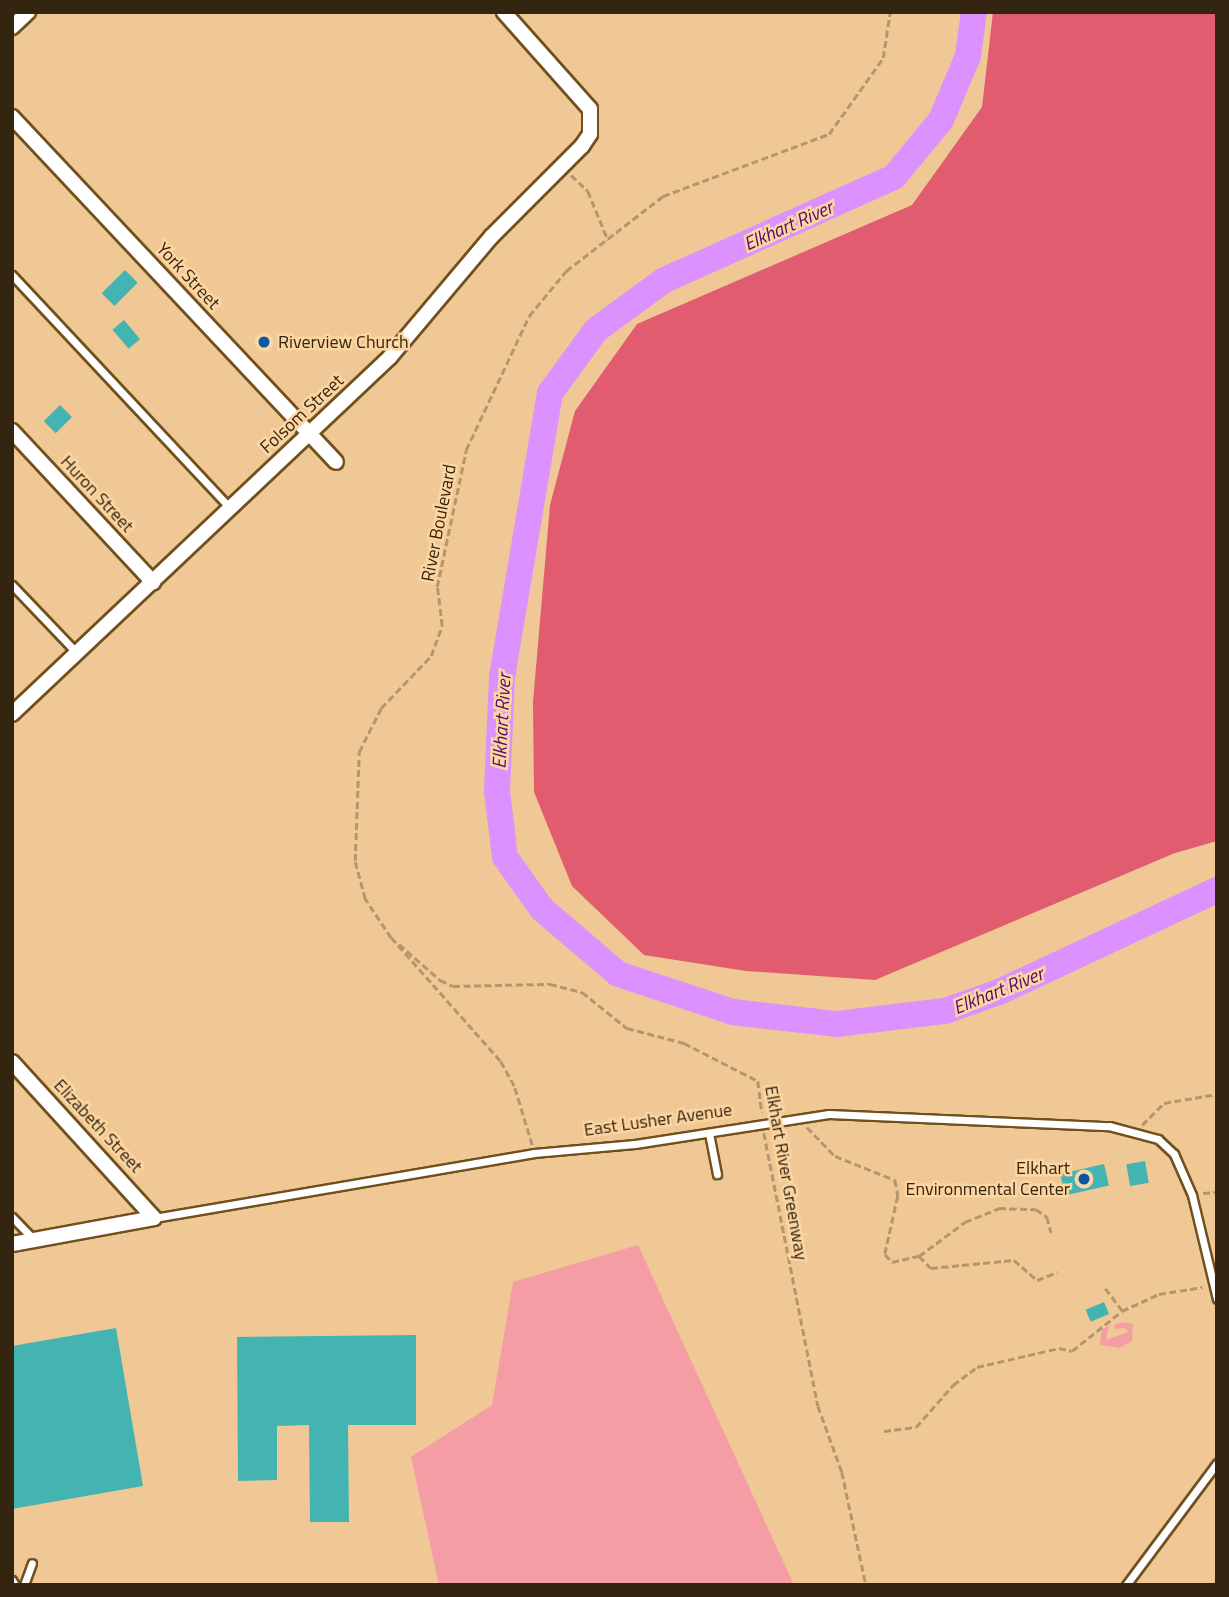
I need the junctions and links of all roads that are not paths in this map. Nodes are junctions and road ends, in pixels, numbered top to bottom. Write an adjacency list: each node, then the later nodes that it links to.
1 (28, 12): 3 (street)
2 (504, 12): 7 (street, Folsom Street)
3 (12, 27)
4 (12, 117): 7 (street, York Street)
5 (12, 275): 9 (lane)
6 (12, 431): 10 (street, Huron Street)
7 (308, 433): 8 (street, York Street); 9 (street, Folsom Street)
8 (336, 462)
9 (230, 508): 10 (street, Folsom Street)
10 (153, 582): 12 (street, Folsom Street)
11 (12, 585): 12 (lane)
12 (78, 654): 13 (street, Folsom Street)
13 (12, 714)
14 (12, 1062): 18 (street, Elizabeth Street)
15 (709, 1133): 16 (lane); 18 (lane, East Lusher Avenue); 21 (lane, East Lusher Avenue)
16 (717, 1174)
17 (12, 1217): 19 (lane)
18 (155, 1218): 19 (street, East Lusher Avenue)
19 (34, 1240): 20 (street, East Lusher Avenue)
20 (12, 1244)
21 (1217, 1299)
22 (1217, 1463): 27 (lane)
23 (32, 1563): 26 (lane)
24 (12, 1580): 25 (lane)
25 (15, 1585)
26 (24, 1585)
27 (1126, 1585)

